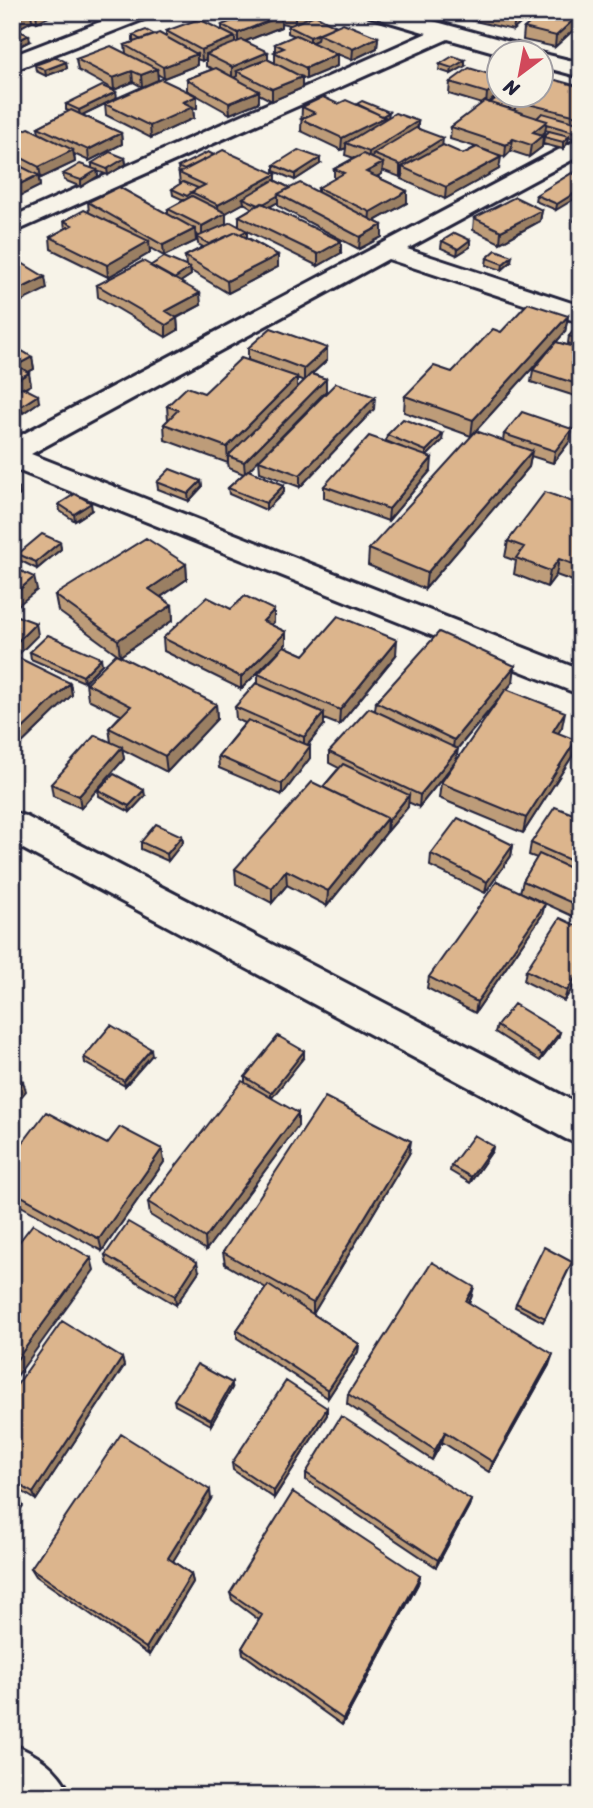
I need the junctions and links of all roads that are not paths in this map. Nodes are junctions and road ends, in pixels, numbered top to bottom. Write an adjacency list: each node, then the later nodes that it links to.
1 (145, 12): 6 (street)
2 (376, 12): 3 (street)
3 (448, 31): 4 (street); 9 (street)
4 (484, 42)
5 (554, 63): 7 (street)
6 (12, 64)
7 (581, 71)
8 (581, 145): 10 (street)
9 (12, 226)
10 (385, 250): 11 (street); 12 (street)
11 (581, 315)
12 (12, 454): 13 (street)
13 (581, 683)
14 (12, 827): 15 (street)
15 (581, 1126)
16 (12, 1772): 17 (street)
17 (43, 1796)

